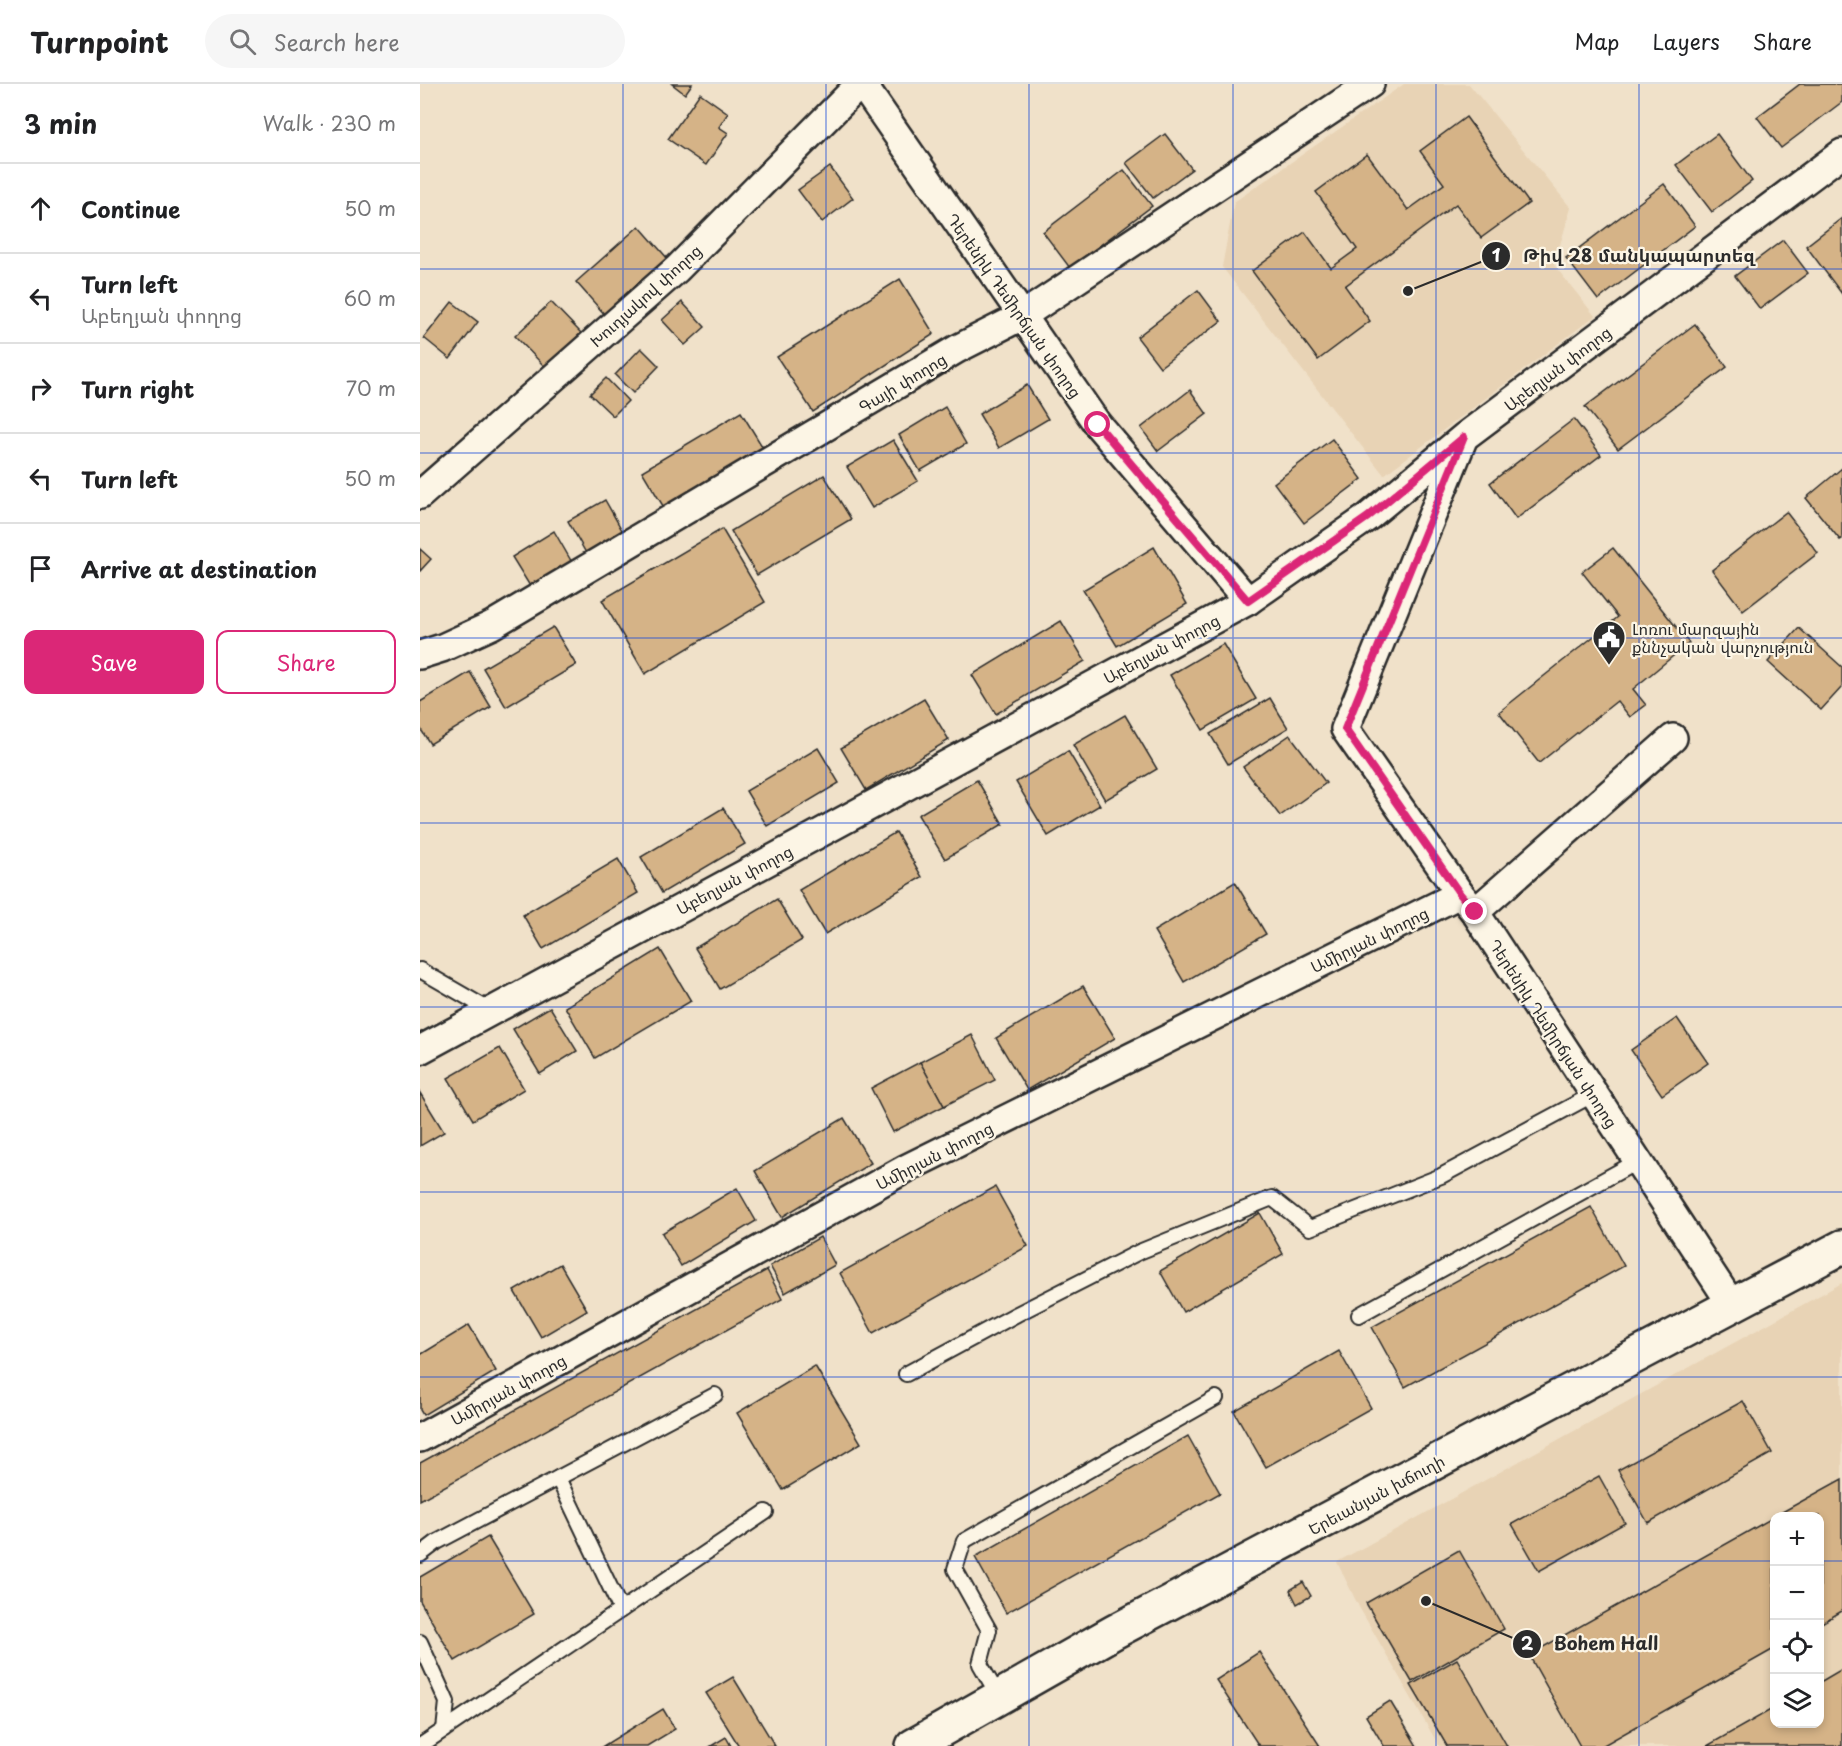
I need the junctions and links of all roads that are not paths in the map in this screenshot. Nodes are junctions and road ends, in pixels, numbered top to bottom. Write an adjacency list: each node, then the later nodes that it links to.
1 (861, 84): 4 (street, Դերենիկ Դեմիրճյան փողոց); 6 (street, Խուդյակով փողոց)
2 (1370, 84): 4 (street, Գայի փողոց)
3 (1842, 153): 5 (street, Աբեղյան փողոց)
4 (1022, 316): 7 (street, Դերենիկ Դեմիրճյան փողոց); 8 (street, Գայի փողոց)
5 (1464, 437): 7 (street, Աբեղյան փողոց); 10 (street, Դերենիկ Դեմիրճյան փողոց)
6 (420, 495)
7 (1248, 601): 12 (street, Աբեղյան փողոց)
8 (420, 655)
9 (1673, 738): 10 (street, Ամիրյան փողոց)
10 (1467, 903): 14 (street, Դերենիկ Դեմիրճյան փողոց); 22 (street, Ամիրյան փողոց)
11 (420, 970): 12 (lane)
12 (491, 1011): 13 (street, Աբեղյան փողոց)
13 (420, 1050)
14 (1594, 1094): 15 (street, Դերենիկ Դեմիրճյան փողոց); 19 (lane)
15 (1638, 1161): 17 (street, Դերենիկ Դեմիրճյան փողոց); 18 (lane)
16 (1842, 1246): 17 (highway, Երեւանյան խճուղի)
17 (1732, 1305): 28 (highway, Երեւանյան խճուղի)
18 (1359, 1315)
19 (906, 1374)
20 (715, 1395): 23 (lane)
21 (1216, 1398): 28 (lane)
22 (420, 1438)
23 (558, 1478): 25 (lane); 26 (lane)
24 (766, 1512): 26 (lane)
25 (420, 1555)
26 (621, 1610): 29 (lane)
27 (420, 1642): 29 (lane)
28 (999, 1697): 31 (highway, Երեւանյան խճուղի)
29 (444, 1730): 30 (lane)
30 (420, 1746)
31 (913, 1746)

